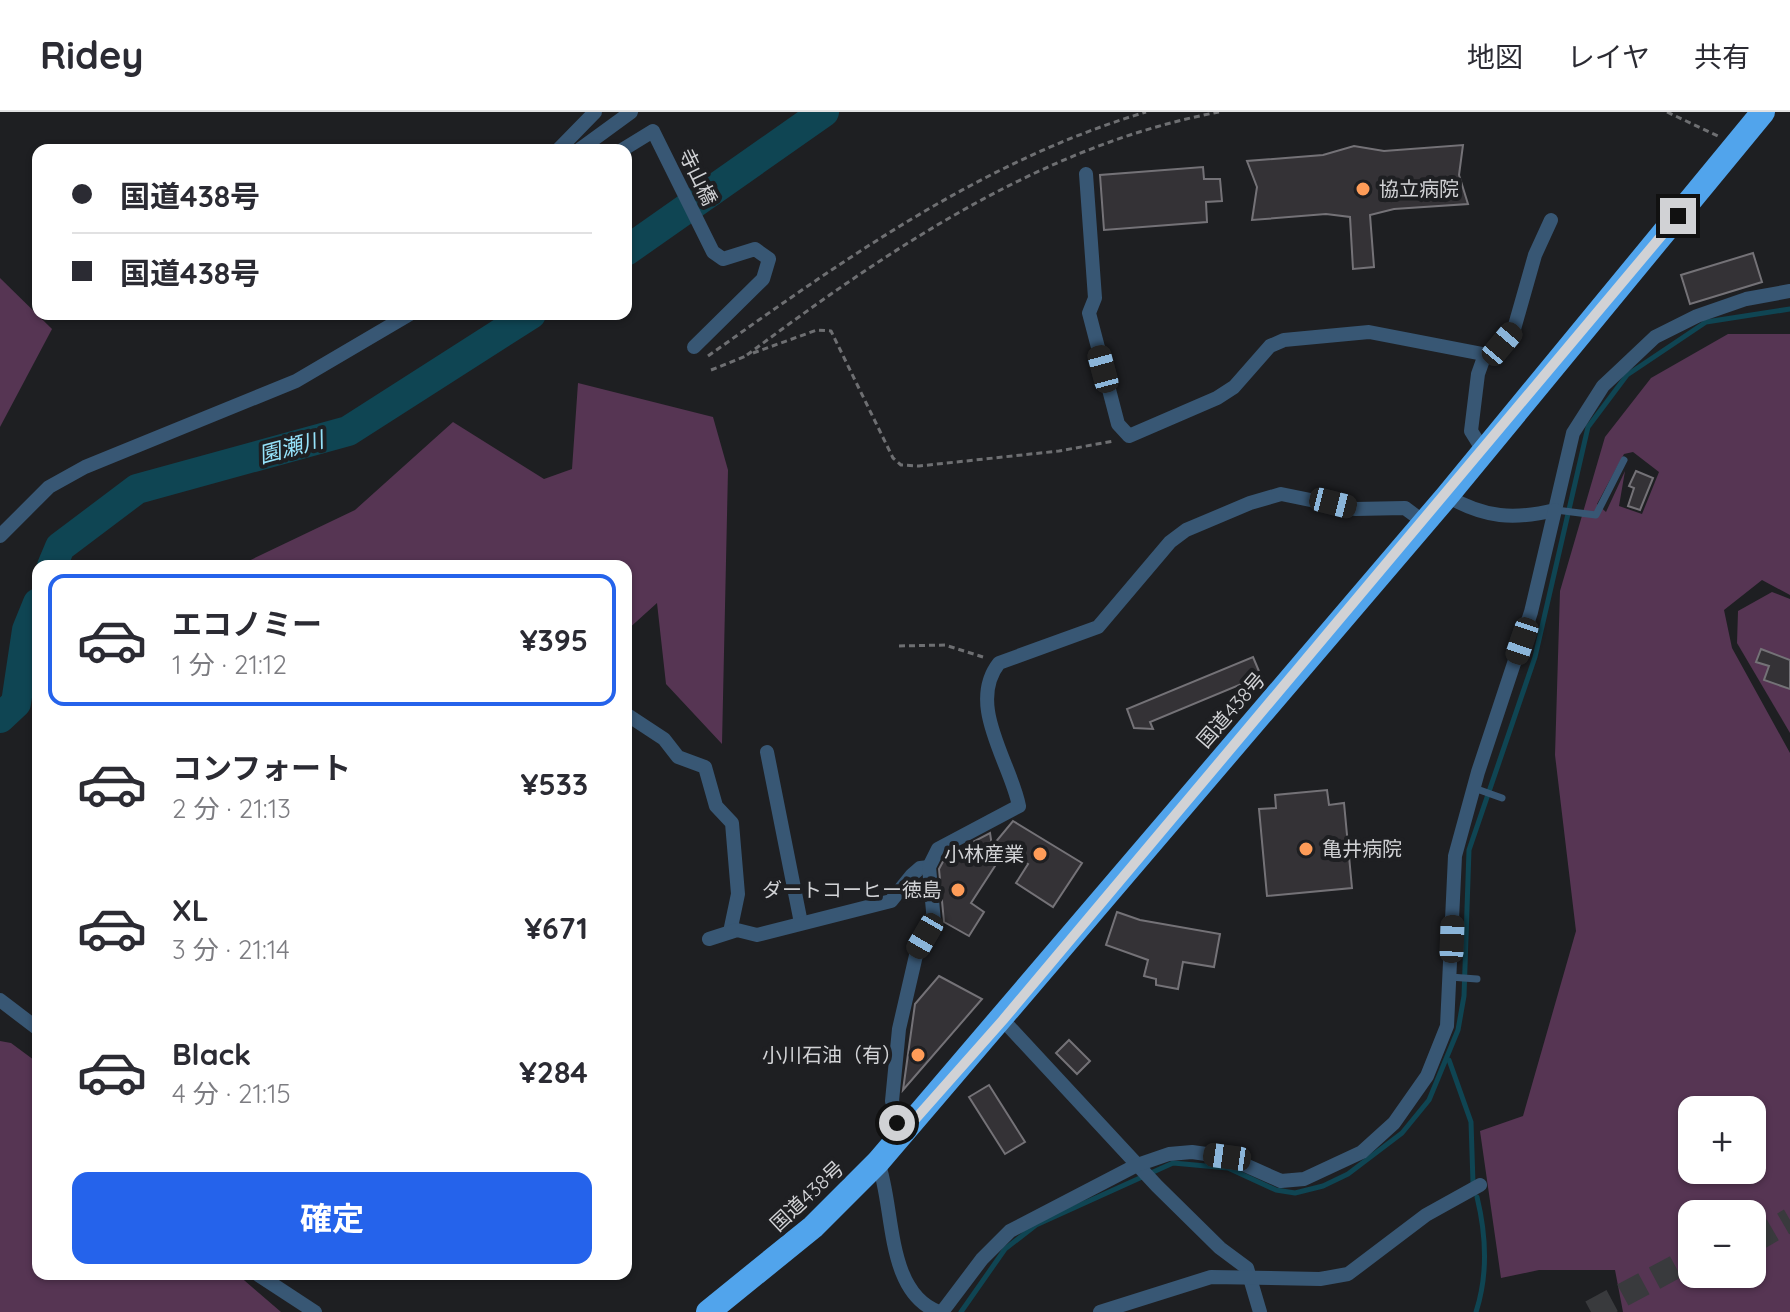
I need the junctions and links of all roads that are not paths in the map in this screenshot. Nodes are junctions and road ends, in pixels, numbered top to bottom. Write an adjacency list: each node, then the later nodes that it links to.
1 (595, 112): 4 (street)
2 (631, 112): 5 (street)
3 (1763, 112): 13 (highway, 国道438号)
4 (564, 144)
5 (587, 144)
6 (632, 144): 11 (street, 寺山橋)
7 (1086, 174): 12 (street)
8 (1551, 220): 12 (street)
9 (1790, 291): 16 (street)
10 (400, 320): 18 (street)
11 (694, 347)
12 (1488, 355): 13 (street)
13 (1484, 452): 15 (highway, 国道438号)
14 (1624, 460): 16 (lane)
15 (1447, 496): 16 (street); 17 (highway, 国道438号)
16 (1558, 511): 21 (street)
17 (1424, 522): 23 (street); 30 (highway, 国道438号)
18 (0, 536)
19 (632, 718): 25 (street)
20 (767, 752): 24 (street)
21 (1474, 788): 22 (lane); 27 (street)
22 (1502, 798)
23 (929, 867): 24 (street); 32 (street)
24 (801, 923): 25 (street)
25 (730, 932): 26 (street)
26 (709, 939)
27 (1450, 977): 28 (lane); 34 (street)
28 (1477, 979)
29 (0, 1000): 31 (street)
30 (1003, 1020): 32 (highway, 国道438号); 34 (street)
31 (32, 1024)
32 (903, 1133): 33 (highway, 国道438号)
33 (878, 1162): 39 (highway, 国道438号); 40 (street)
34 (1137, 1165): 36 (street); 40 (street)
35 (1480, 1185): 36 (street)
36 (1250, 1275): 41 (street); 42 (street)
37 (266, 1280): 38 (street)
38 (315, 1312)
39 (708, 1312)
40 (940, 1312)
41 (1100, 1312)
42 (1260, 1312)

